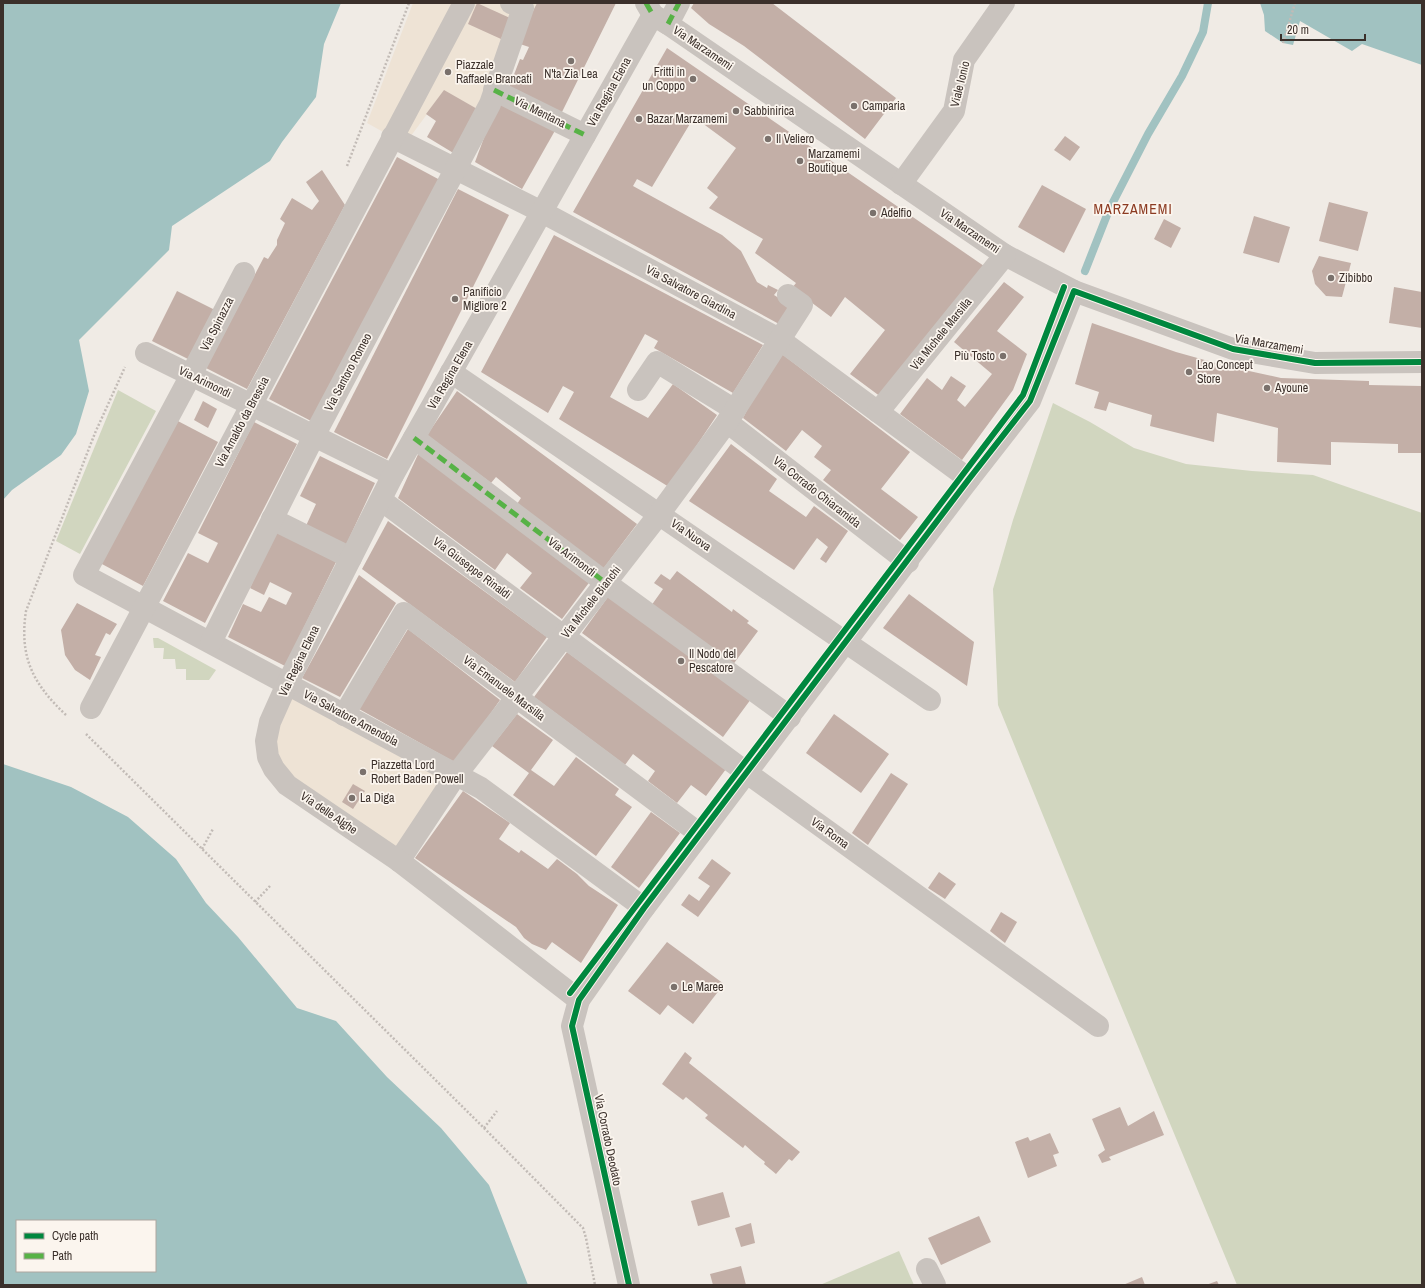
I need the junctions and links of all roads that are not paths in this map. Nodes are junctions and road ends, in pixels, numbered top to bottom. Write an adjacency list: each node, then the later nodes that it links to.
1 (464, 3): 8 (street, Via Arnaldo da Brescia)
2 (511, 3): 6 (street, Via Santoro Romeo)
3 (679, 3): 5 (street, Via Regina Elena)
4 (1004, 3): 10 (street, Viale Ionio)
5 (656, 14): 7 (street, Via Regina Elena); 10 (street, Via Marzamemi)
6 (492, 97): 7 (street, Via Mentana); 9 (street, Via Santoro Romeo)
7 (585, 135): 11 (street, Via Regina Elena)
8 (392, 137): 9 (street, Via Salvatore Giardina); 22 (street, Via Arnaldo da Brescia)
9 (456, 170): 11 (street, Via Salvatore Giardina); 25 (street, Via Santoro Romeo)
10 (901, 184): 12 (street, Via Marzamemi)
11 (542, 212): 16 (street, Via Salvatore Giardina); 19 (street, Via Regina Elena)
12 (1005, 255): 14 (street, Via Marzamemi); 23 (street, Via Michele Marsilla)
13 (244, 273): 20 (street, Via Spinazza)
14 (1074, 291): 18 (street, Via Marzamemi); 28 (street, Via Corrado Deodato)
15 (788, 295): 16 (street, Via Michele Bianchi)
16 (779, 339): 23 (street, Via Salvatore Giardina); 24 (street, Via Michele Bianchi)
17 (146, 353): 20 (street, Via Arimondi)
18 (1422, 362)
19 (451, 372): 26 (street, Via Regina Elena); 30 (street, Via Nuova)
20 (191, 375): 22 (street, Via Arimondi); 34 (street, Via Spinazza)
21 (638, 390): 24 (street, Via Corrado Chiaramida)
22 (251, 405): 25 (street, Via Arimondi); 36 (street, Via Arnaldo da Brescia)
23 (878, 412): 28 (street, Via Salvatore Giardina)
24 (731, 416): 30 (street, Via Michele Bianchi); 33 (street, Via Corrado Chiaramida)
25 (314, 436): 27 (street, Via Arimondi); 31 (street, Via Santoro Romeo)
26 (414, 438): 27 (street, Via Regina Elena); 35 (street, Via Arimondi)
27 (393, 475): 29 (street, Via Regina Elena)
28 (969, 479): 33 (street, Via Corrado Deodato)
29 (380, 500): 32 (street, Via Regina Elena); 37 (street, Via Giuseppe Rinaldi)
30 (660, 513): 35 (street, Via Michele Bianchi); 39 (street, Via Nuova)
31 (272, 519): 32 (street); 38 (street, Via Santoro Romeo)
32 (351, 558): 40 (street, Via Regina Elena)
33 (908, 562): 39 (street, Via Corrado Deodato)
34 (84, 575): 36 (street, Via Salvatore Amendola)
35 (606, 582): 37 (street, Via Michele Bianchi); 45 (street, Via Arimondi)
36 (144, 606): 38 (street, Via Salvatore Amendola); 43 (street, Via Arnaldo da Brescia)
37 (564, 636): 41 (street, Via Michele Bianchi); 47 (street, Via Roma)
38 (211, 642): 40 (street, Via Salvatore Amendola)
39 (845, 643): 42 (street, Via Nuova); 45 (street, Via Corrado Deodato)
40 (287, 684): 44 (street, Via Salvatore Amendola); 46 (street, Via Regina Elena)
41 (517, 698): 44 (street, Via Emanuele Marsilla); 48 (street, Via Michele Bianchi); 49 (street, Via Emanuele Marsilla)
42 (930, 700)
43 (91, 708)
44 (344, 714): 48 (street, Via Salvatore Amendola)
45 (790, 717): 47 (street, Via Corrado Deodato)
46 (268, 757): 50 (street, Via delle Alghe)
47 (747, 772): 49 (street, Via Corrado Deodato); 53 (street, Via Roma)
48 (456, 775): 50 (street, Via Michele Bianchi); 51 (street, Via Salvatore Amendola)
49 (700, 834): 51 (street, Via Corrado Deodato)
50 (399, 861): 52 (street)
51 (644, 908): 52 (street, Via Corrado Deodato)
52 (580, 1000): 54 (street, Via Corrado Deodato)
53 (1098, 1026)
54 (629, 1285)

